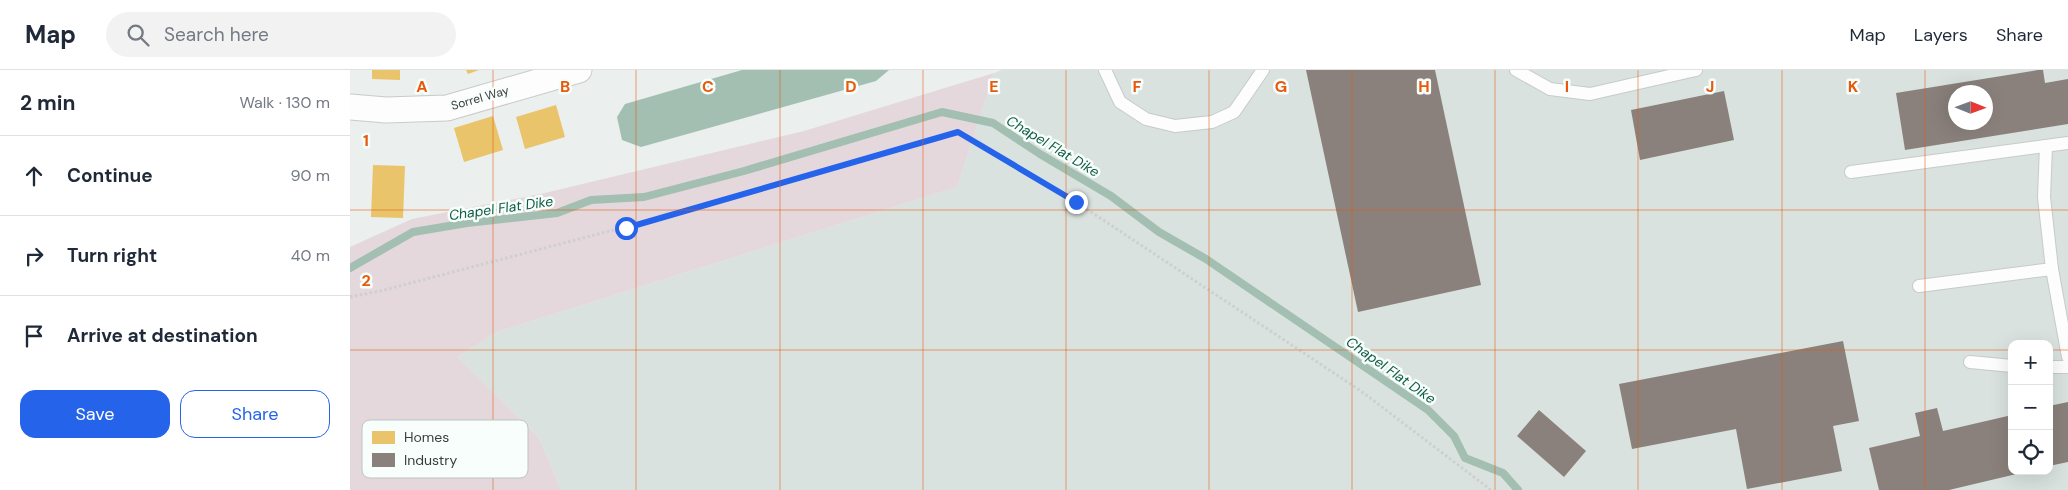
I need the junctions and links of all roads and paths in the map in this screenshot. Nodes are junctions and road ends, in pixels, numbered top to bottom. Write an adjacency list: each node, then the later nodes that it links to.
1 (578, 70): 6 (street, Sorrel Way)
2 (1105, 70): 3 (lane)
3 (1263, 70)
4 (1516, 70): 5 (lane)
5 (1696, 70)
6 (350, 107)
7 (2068, 143): 8 (lane)
8 (2046, 146): 9 (lane); 10 (lane)
9 (1851, 172)
10 (2052, 269): 11 (lane); 13 (lane)
11 (1918, 286)
12 (350, 297): 18 (path)
13 (2068, 357)
14 (1970, 362): 15 (lane)
15 (2008, 366)
16 (2053, 367): 17 (lane)
17 (2068, 367)
18 (1491, 490)

